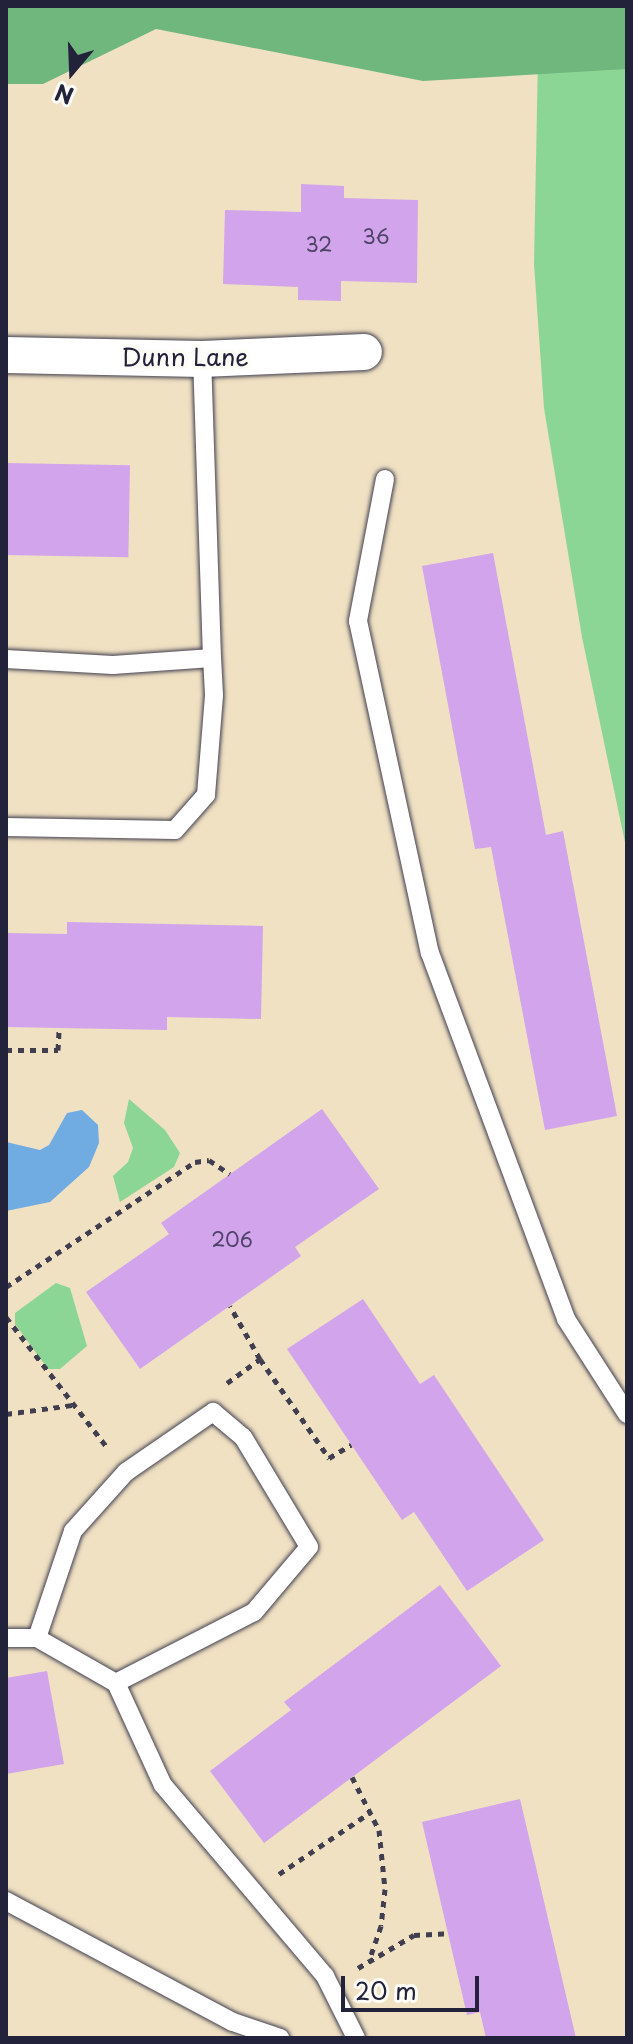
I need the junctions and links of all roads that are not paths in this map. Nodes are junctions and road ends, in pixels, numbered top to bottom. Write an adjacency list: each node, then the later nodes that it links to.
1 (364, 352): 3 (street, Dunn Lane)
2 (6, 355): 3 (street, Dunn Lane)
3 (202, 359): 5 (lane)
4 (385, 479): 8 (lane)
5 (212, 658): 6 (lane); 7 (lane)
6 (6, 659)
7 (6, 827)
8 (627, 1414)
9 (6, 1638): 10 (lane)
10 (37, 1638): 11 (lane); 11 (lane)
11 (116, 1683): 14 (lane)
12 (6, 1901): 13 (lane)
13 (280, 2038)
14 (356, 2038)

